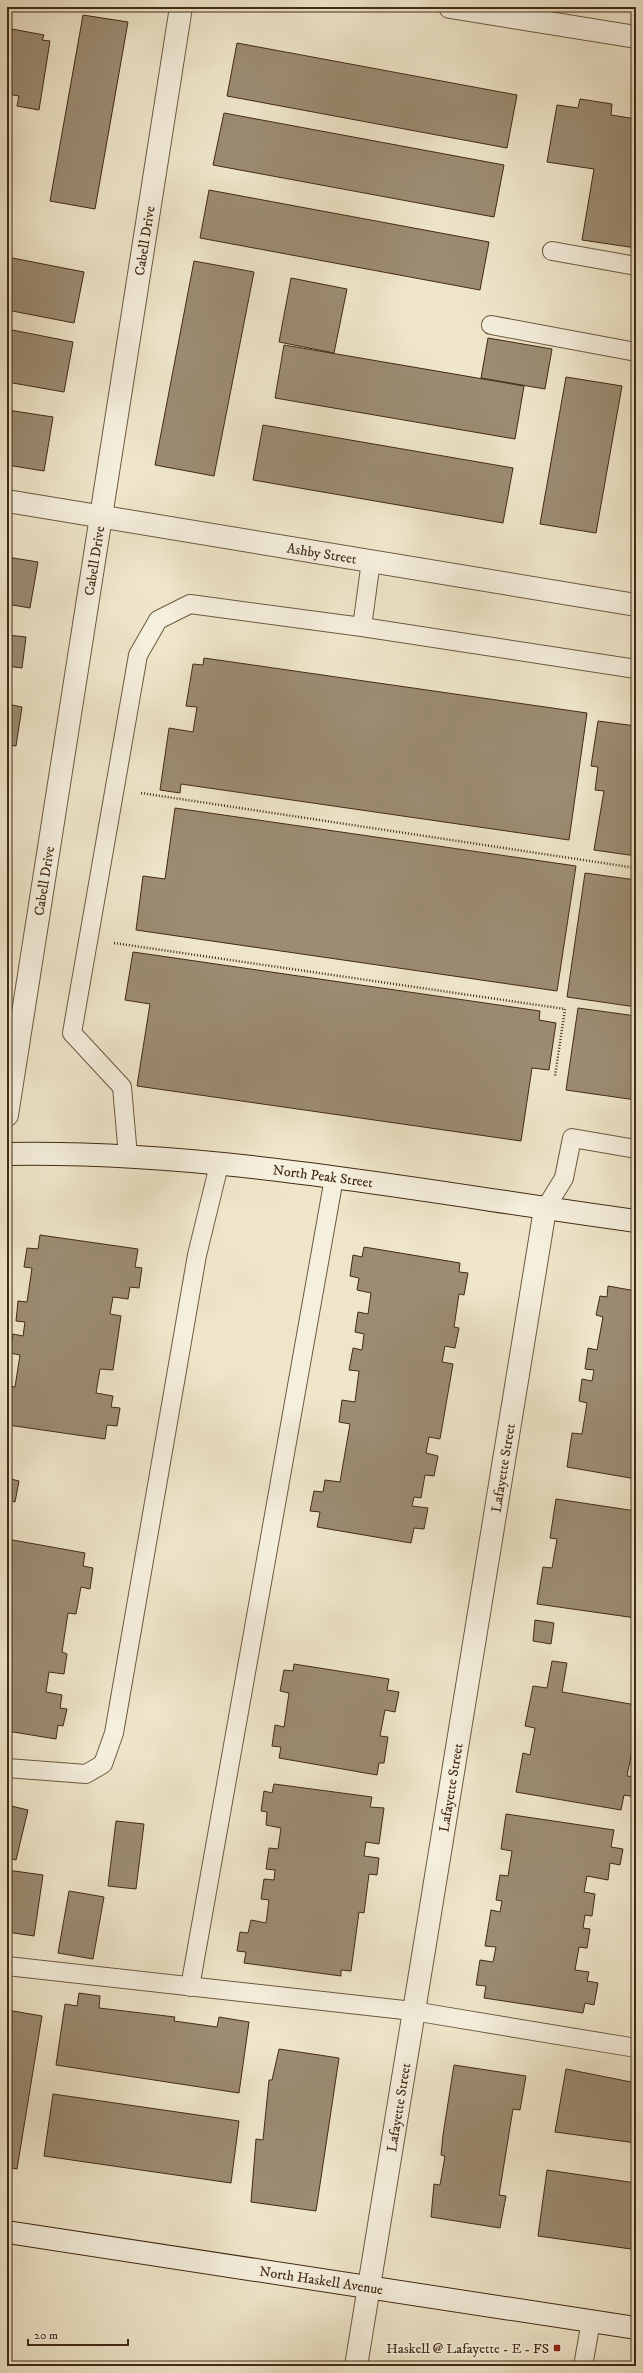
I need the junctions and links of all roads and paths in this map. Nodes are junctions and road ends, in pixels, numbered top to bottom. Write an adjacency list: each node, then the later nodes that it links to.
1 (181, 7): 9 (street, Cabell Drive)
2 (450, 7): 3 (street)
3 (636, 37)
4 (552, 251): 5 (lane)
5 (636, 266)
6 (491, 325): 7 (lane)
7 (636, 352)
8 (7, 501): 9 (street, Ashby Street)
9 (101, 516): 10 (street, Ashby Street); 18 (street, Cabell Drive)
10 (371, 561): 11 (street, Ashby Street); 12 (lane)
11 (636, 605)
12 (362, 627): 13 (lane); 14 (lane)
13 (636, 669)
14 (115, 789): 15 (path); 16 (lane)
15 (636, 868)
16 (88, 940): 17 (path); 21 (lane)
17 (555, 1076)
18 (7, 1114)
19 (636, 1149): 24 (lane)
20 (7, 1154): 21 (street, North Peak Street)
21 (128, 1156): 22 (street, North Peak Street)
22 (219, 1165): 23 (street, North Peak Street); 26 (lane)
23 (334, 1178): 24 (street, North Peak Street); 28 (lane)
24 (545, 1209): 25 (street, North Peak Street); 29 (street, Lafayette Street)
25 (636, 1221)
26 (7, 1768)
27 (7, 1966): 28 (lane)
28 (190, 1987): 29 (lane)
29 (413, 2011): 30 (lane); 32 (street, Lafayette Street)
30 (636, 2047)
31 (9, 2234): 32 (street, North Haskell Avenue)
32 (369, 2287): 33 (street, North Haskell Avenue); 35 (street, Lafayette Street)
33 (591, 2321): 34 (street, North Haskell Avenue); 36 (lane)
34 (636, 2328)
35 (356, 2366)
36 (583, 2366)

